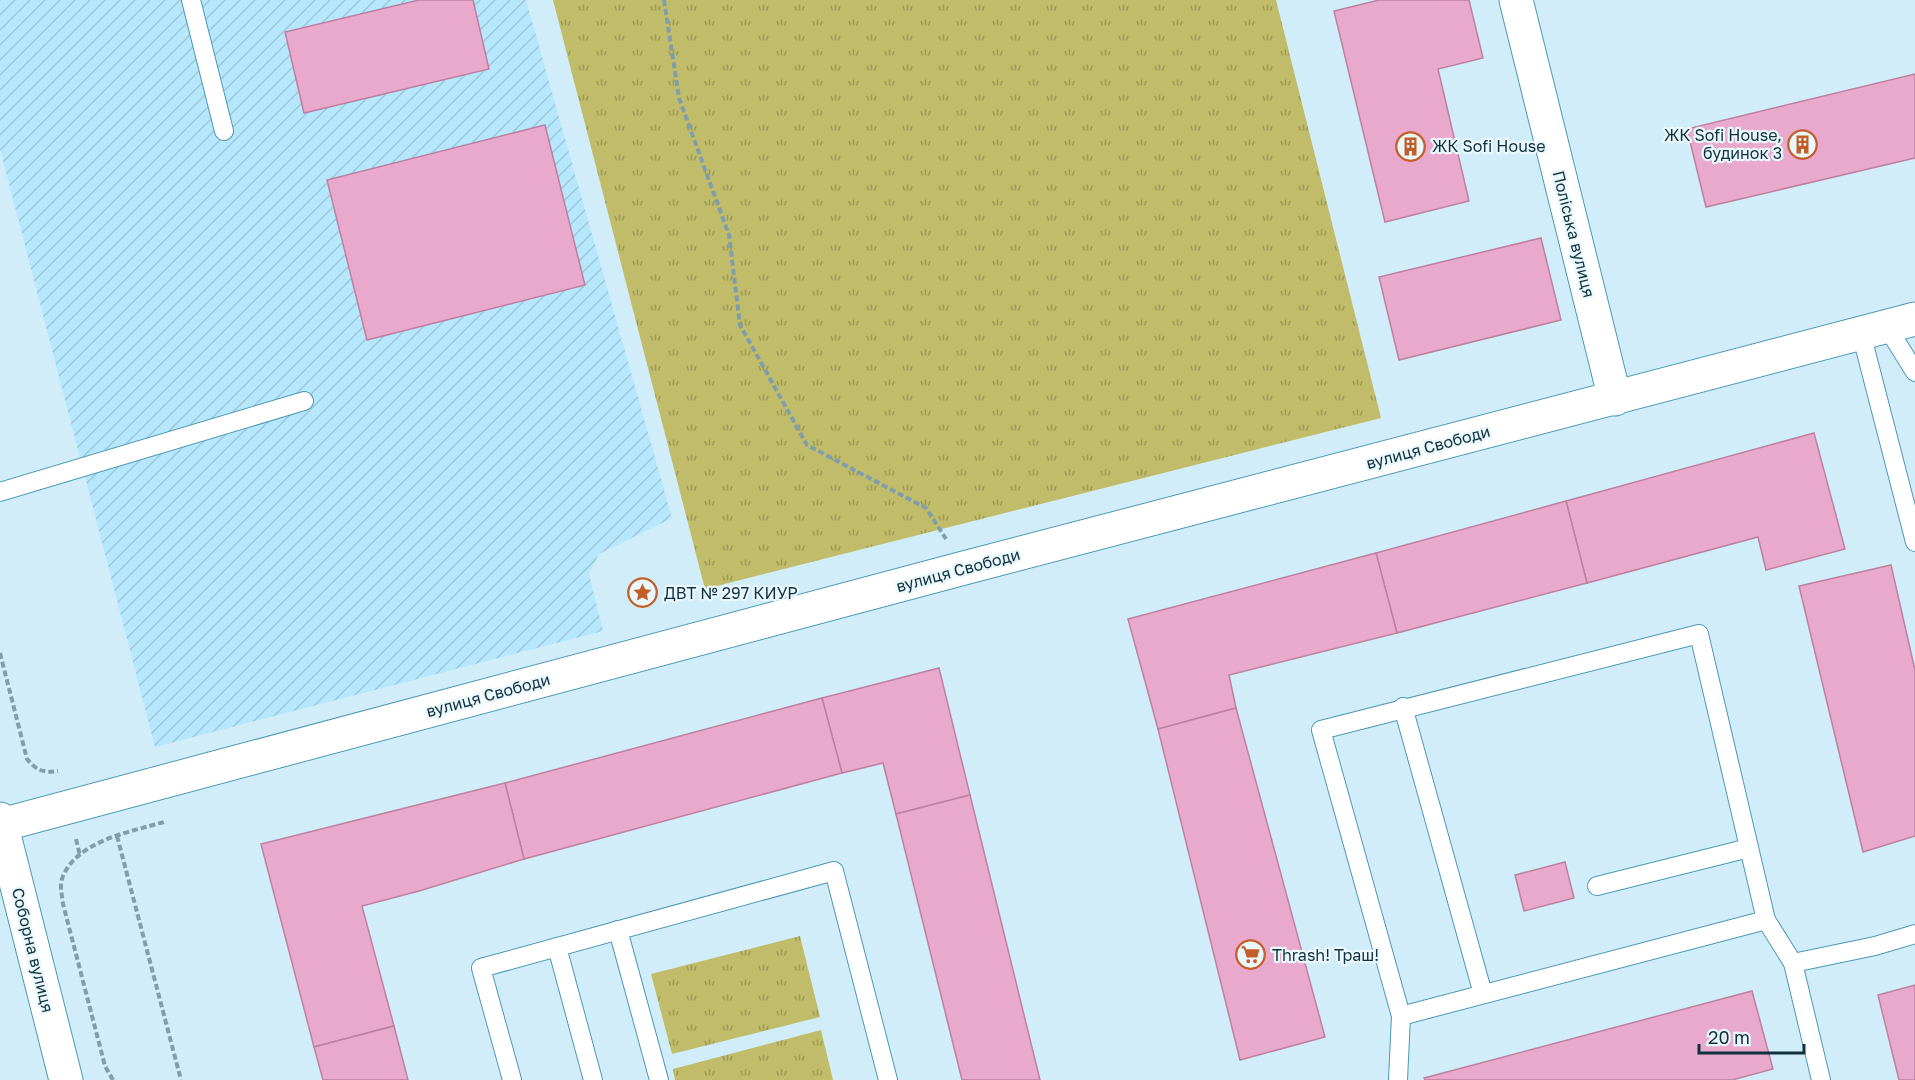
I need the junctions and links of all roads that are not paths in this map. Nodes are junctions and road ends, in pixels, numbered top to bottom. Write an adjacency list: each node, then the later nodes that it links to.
1 (191, 0): 3 (lane)
2 (1516, 0): 6 (street, Поліська вулиця)
3 (224, 131)
4 (1888, 326): 5 (lane); 6 (street, вулиця Свободи); 9 (lane)
5 (1915, 372)
6 (1615, 399): 11 (street, вулиця Свободи)
7 (304, 401): 8 (lane)
8 (0, 492)
9 (1915, 542)
10 (1403, 708): 12 (lane); 19 (lane); 20 (lane)
11 (1, 822): 21 (street, Соборна вулиця)
12 (1749, 849): 13 (lane); 14 (lane)
13 (1597, 886)
14 (1766, 920): 18 (lane); 19 (lane)
15 (618, 930): 17 (lane); 24 (lane); 25 (lane)
16 (1915, 934): 18 (lane)
17 (557, 947): 22 (lane); 23 (lane)
18 (1793, 963): 27 (lane)
19 (1482, 994): 20 (lane)
20 (1401, 1016): 26 (lane)
21 (66, 1080)
22 (512, 1080)
23 (593, 1080)
24 (658, 1080)
25 (888, 1080)
26 (1398, 1080)
27 (1821, 1080)

